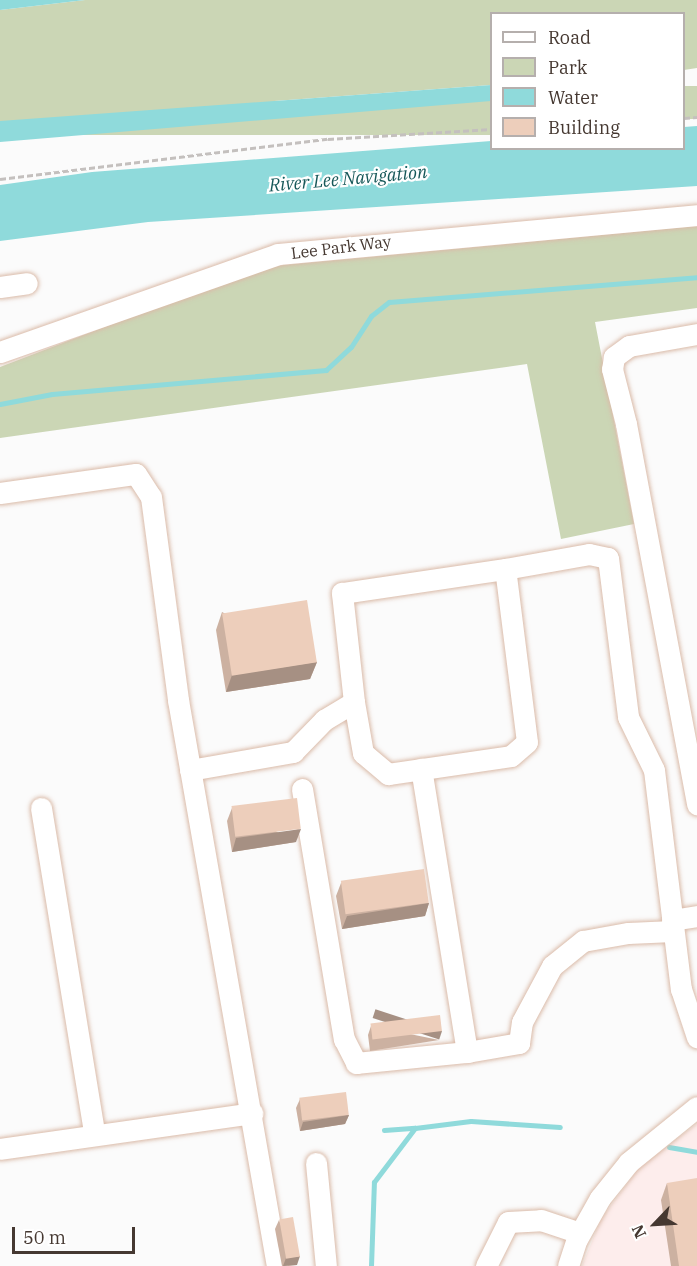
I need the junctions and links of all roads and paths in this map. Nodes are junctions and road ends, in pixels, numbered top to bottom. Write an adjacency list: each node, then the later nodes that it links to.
1 (490, 129): 2 (path)
2 (0, 179)
3 (697, 215): 7 (street, Lee Park Way)
4 (27, 283): 5 (street)
5 (0, 287)
6 (697, 334): 14 (street)
7 (0, 352)
8 (0, 493): 12 (street)
9 (505, 569): 10 (street); 11 (street); 17 (street)
10 (354, 702): 11 (street); 12 (street)
11 (421, 769): 19 (street)
12 (190, 770): 21 (street)
13 (302, 789): 19 (street)
14 (697, 804)
15 (41, 808): 22 (street)
16 (697, 916): 17 (street)
17 (673, 926): 18 (street); 19 (street)
18 (697, 1037)
19 (467, 1052)
20 (697, 1107): 25 (street)
21 (252, 1113): 22 (street); 26 (street)
22 (94, 1133): 23 (street)
23 (0, 1149)
24 (316, 1163): 27 (street)
25 (580, 1233): 28 (street); 29 (street)
26 (277, 1266)
27 (326, 1266)
28 (486, 1266)
29 (568, 1266)

